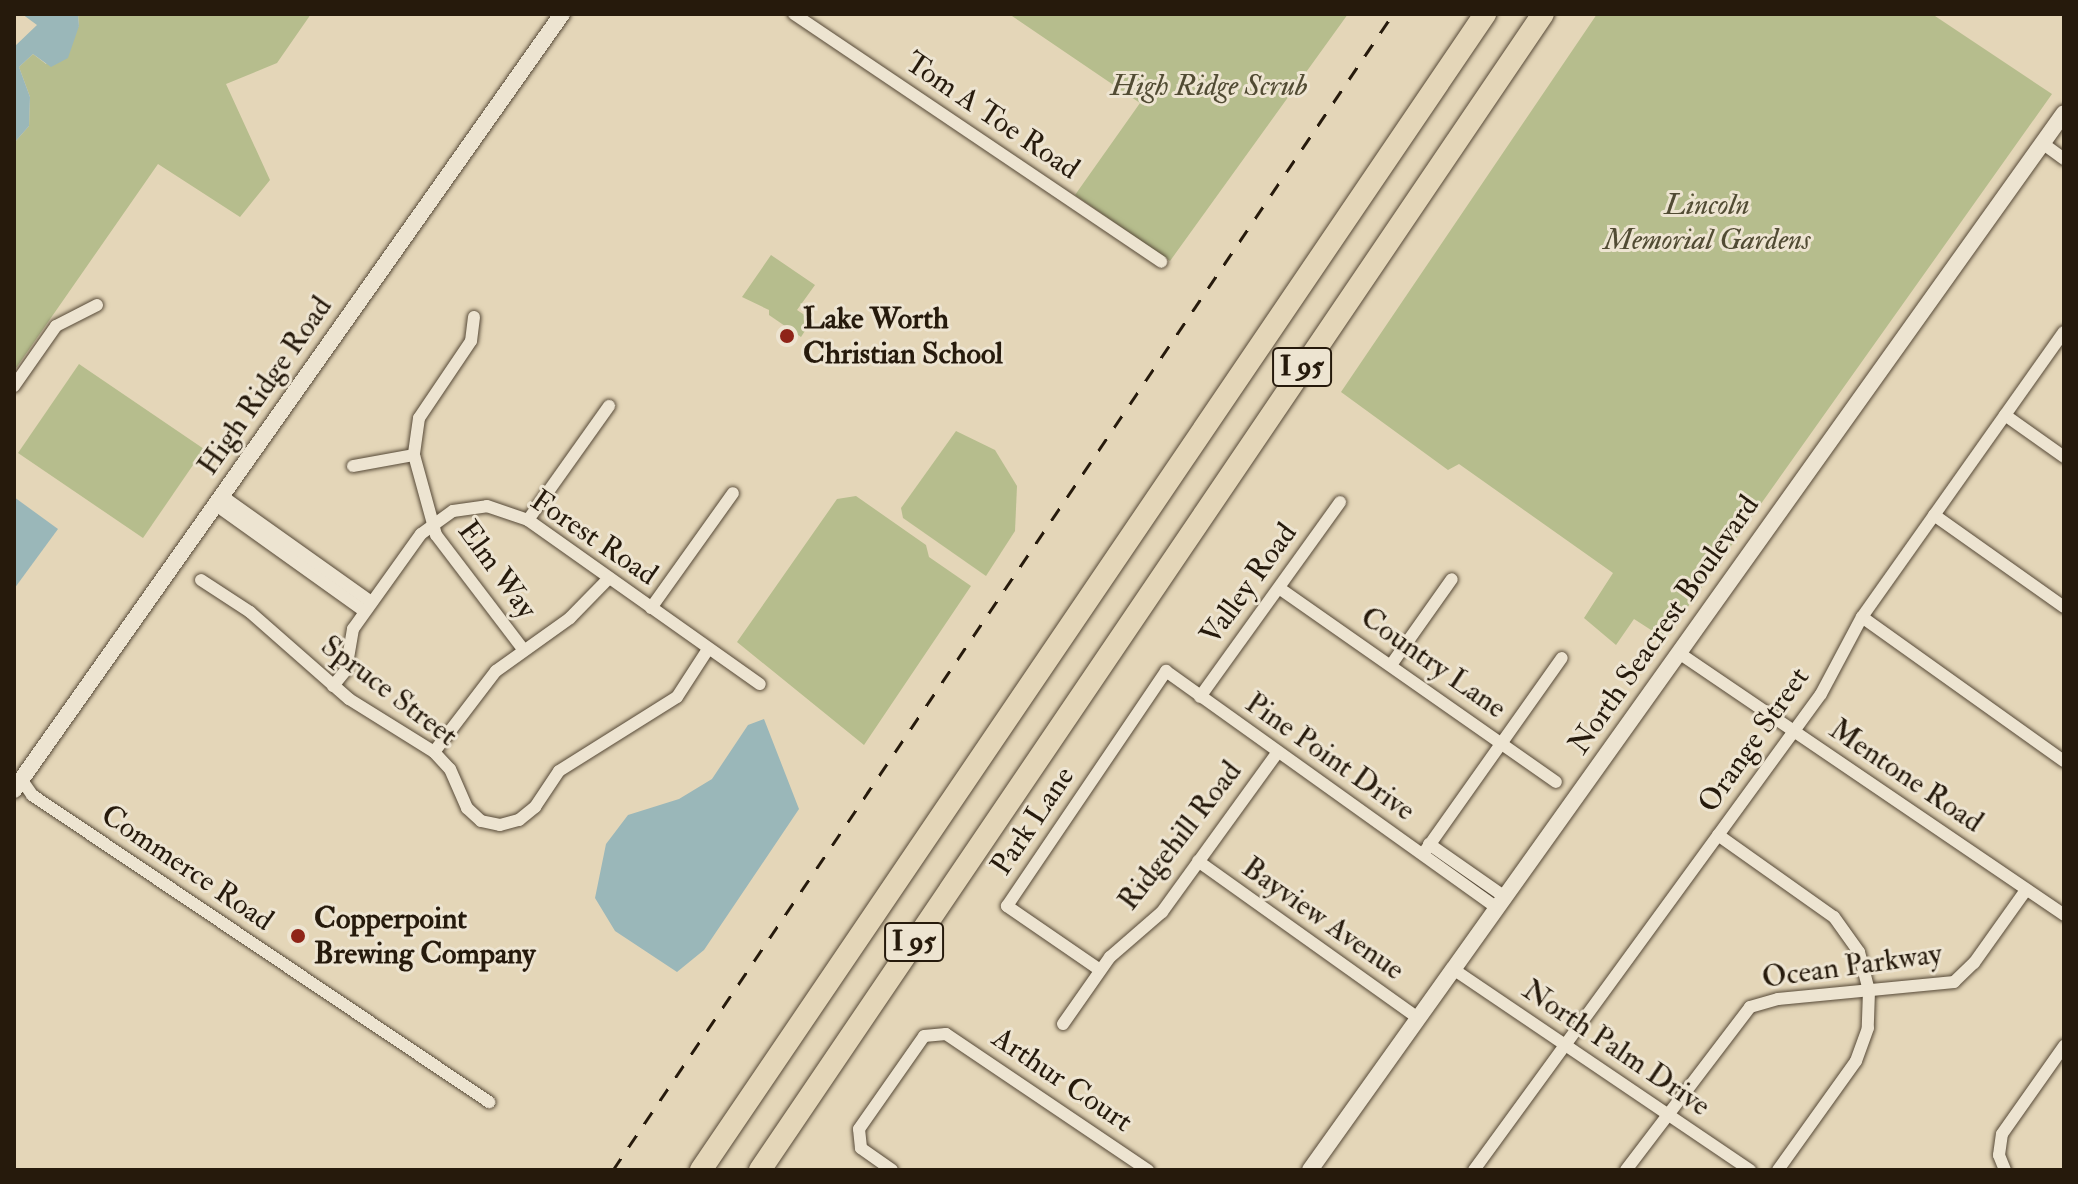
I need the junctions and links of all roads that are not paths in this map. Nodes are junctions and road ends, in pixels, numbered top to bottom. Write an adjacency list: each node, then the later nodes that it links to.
1 (562, 14): 19 (street, High Ridge Road)
2 (794, 14): 8 (street, Tom A Toe Road)
3 (1485, 14): 65 (highway, I 95)
4 (1543, 14): 66 (highway, I 95)
5 (2064, 113): 6 (street, North Seacrest Boulevard)
6 (2042, 143): 7 (street); 34 (street, North Seacrest Boulevard)
7 (2064, 159)
8 (1161, 262)
9 (97, 305): 12 (street)
10 (474, 317): 15 (street)
11 (2064, 332): 14 (street, Orange Street)
12 (14, 386)
13 (609, 406): 22 (street)
14 (2005, 415): 16 (street); 21 (street, Orange Street)
15 (414, 455): 17 (street); 23 (street, Elm Way)
16 (2064, 457)
17 (353, 466)
18 (733, 493): 30 (street)
19 (219, 501): 28 (street); 47 (street, High Ridge Road)
20 (1340, 502): 27 (street, Valley Road)
21 (1934, 515): 29 (street); 31 (street, Orange Street)
22 (528, 520): 23 (street, Forest Road); 24 (street, Forest Road)
23 (434, 522): 28 (street); 32 (street, Elm Way)
24 (609, 578): 30 (street, Forest Road); 32 (street)
25 (1452, 579): 36 (street)
26 (201, 580): 39 (street, Spruce Street)
27 (1279, 588): 36 (street, Country Lane); 40 (street, Valley Road)
28 (368, 607): 39 (street)
29 (2064, 607)
30 (651, 608): 33 (street, Forest Road)
31 (1862, 617): 41 (street, Orange Street); 45 (street)
32 (522, 648): 43 (street)
33 (708, 649): 38 (street, Forest Road); 43 (street, Spruce Street)
34 (1679, 653): 41 (street, Mentone Road); 52 (street, North Seacrest Boulevard)
35 (1562, 658): 42 (street)
36 (1391, 665): 42 (street, Country Lane)
37 (1166, 671): 40 (street, Pine Point Drive); 55 (street, Park Lane)
38 (760, 684)
39 (333, 686): 43 (street, Spruce Street)
40 (1200, 697): 44 (street, Pine Point Drive)
41 (1794, 731): 48 (street, Orange Street); 51 (street, Mentone Road)
42 (1501, 743): 46 (street, Country Lane); 49 (street)
43 (434, 752)
44 (1277, 753): 49 (street, Pine Point Drive); 50 (street, Ridgehill Road)
45 (2064, 761)
46 (1556, 782)
47 (18, 784): 62 (street, Commerce Road)
48 (1718, 835): 56 (street); 59 (street, Orange Street)
49 (1426, 849): 52 (street, Pine Point Drive)
50 (1198, 861): 55 (street, Ridgehill Road); 57 (street, Bayview Avenue)
51 (2026, 890): 53 (street, Mentone Road); 56 (street, Ocean Parkway)
52 (1501, 903): 54 (street, North Seacrest Boulevard)
53 (2064, 915)
54 (1453, 969): 57 (street, North Seacrest Boulevard); 59 (street, North Palm Drive)
55 (1100, 970): 58 (street, Ridgehill Road)
56 (1869, 991): 63 (street, Ocean Parkway); 73 (street)
57 (1418, 1018): 69 (street, North Seacrest Boulevard)
58 (1063, 1024)
59 (1566, 1045): 63 (street, North Palm Drive); 70 (street, Orange Street)
60 (2064, 1046): 61 (street)
61 (2060, 1061): 64 (street)
62 (489, 1102)
63 (1667, 1114): 71 (street, Ocean Parkway); 72 (street, North Palm Drive)
64 (2003, 1166)
65 (701, 1170)
66 (760, 1170)
67 (892, 1170): 68 (street, Arthur Court)
68 (1148, 1170)
69 (1310, 1170)
70 (1474, 1170)
71 (1626, 1170)
72 (1750, 1170)
73 (1778, 1170)

